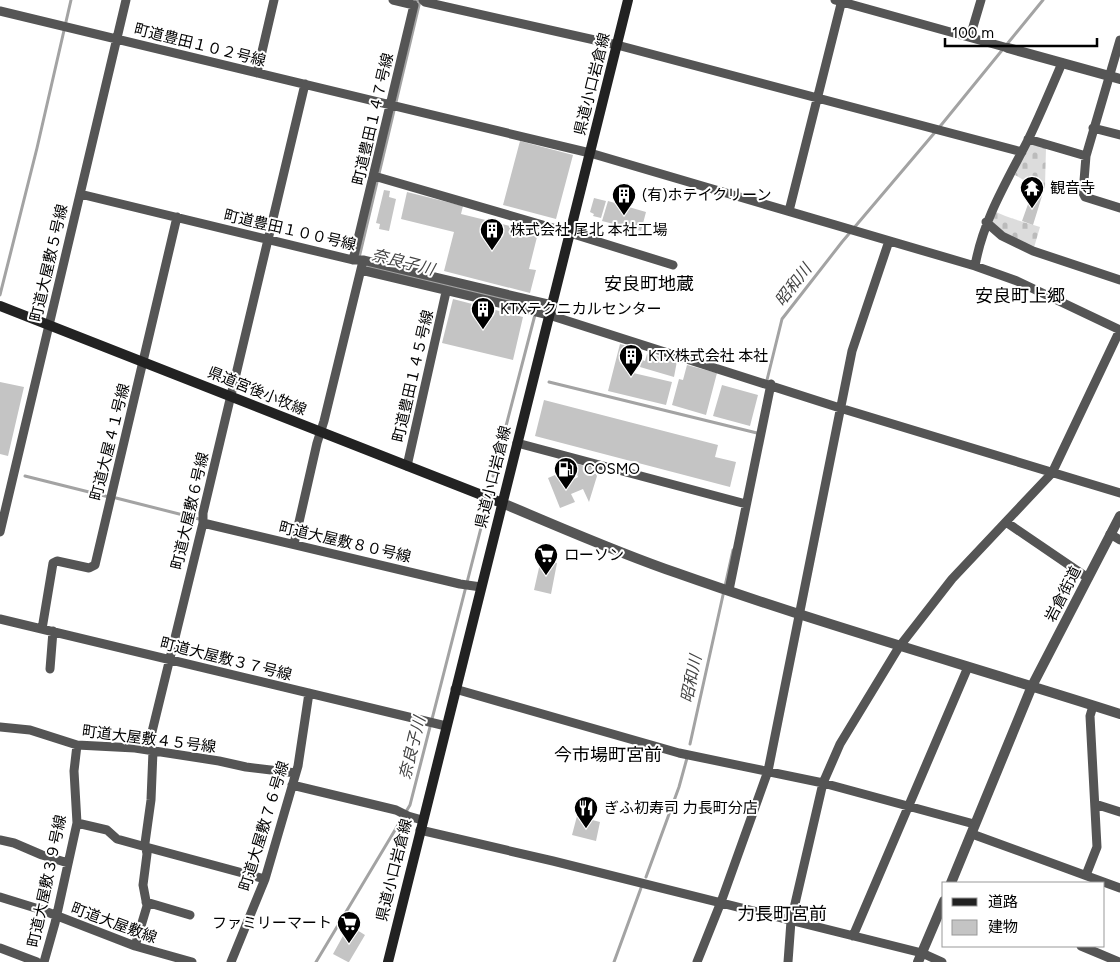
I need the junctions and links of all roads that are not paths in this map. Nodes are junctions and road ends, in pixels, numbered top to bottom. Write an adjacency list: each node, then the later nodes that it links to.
1 (126, 0): 11 (street, 町道大屋敷５号線)
2 (274, 0): 16 (street)
3 (393, 0): 8 (street, 町道豊田１４７号線)
4 (423, 0): 13 (street)
5 (628, 0): 13 (main road, 県道小口岩倉線)
6 (981, 0): 10 (street)
7 (840, 1): 10 (street); 19 (street)
8 (414, 3): 20 (street, 町道豊田１４７号線)
9 (0, 11): 11 (street, 町道豊田１０２号線)
10 (970, 37): 14 (street)
11 (117, 39): 16 (street, 町道豊田１０２号線); 28 (street, 町道大屋敷５号線)
12 (1120, 40): 17 (street)
13 (617, 44): 19 (street); 25 (main road, 県道小口岩倉線)
14 (1008, 48): 15 (street)
15 (1062, 63): 17 (street); 23 (street)
16 (257, 73): 18 (street, 町道豊田１０２号線)
17 (1115, 78): 21 (street)
18 (305, 84): 20 (street, 町道豊田１０２号線); 34 (street, 町道大屋敷６号線)
19 (818, 98): 24 (street); 30 (street)
20 (394, 106): 25 (street, 町道豊田１０２号線); 27 (street, 町道豊田１４７号線)
21 (1093, 128): 22 (street); 26 (street)
22 (1120, 135)
23 (1028, 139): 24 (street); 26 (street)
24 (1022, 152): 32 (street)
25 (590, 153): 30 (street, 町道豊田１０２号線); 33 (main road, 県道小口岩倉線)
26 (1086, 156): 29 (street)
27 (374, 176): 33 (street); 36 (street, 町道豊田１４７号線)
28 (80, 194): 31 (street, 町道豊田１００号線); 45 (street, 町道大屋敷５号線)
29 (1120, 208)
30 (789, 210): 35 (street, 町道豊田１０２号線)
31 (178, 217): 34 (street, 町道豊田１００号線); 47 (street, 町道大屋４１号線)
32 (986, 222): 39 (street); 41 (street)
33 (570, 233): 38 (street); 44 (main road, 県道小口岩倉線)
34 (268, 239): 36 (street, 町道豊田１００号線); 49 (street, 町道大屋敷６号線)
35 (889, 241): 39 (street, 町道豊田１０２号線); 50 (street)
36 (353, 260): 37 (street, 町道豊田１００号線)
37 (363, 260): 40 (street); 44 (street, 町道豊田１００号線)
38 (673, 265)
39 (975, 266): 46 (street, 町道豊田１０２号線)
40 (361, 270): 42 (street); 51 (street)
41 (1120, 280)
42 (446, 292): 44 (street); 53 (street, 町道豊田１４５号線)
43 (0, 306): 45 (main road, 県道宮後小牧線)
44 (550, 310): 48 (street); 52 (main road, 県道小口岩倉線)
45 (49, 324): 47 (main road, 県道宮後小牧線); 61 (street, 町道大屋敷５号線)
46 (1120, 330): 54 (street)
47 (143, 362): 49 (main road, 県道宮後小牧線); 70 (street, 町道大屋４１号線)
48 (766, 383): 50 (street); 57 (street)
49 (231, 396): 51 (main road, 県道宮後小牧線); 60 (street, 町道大屋敷６号線)
50 (840, 408): 54 (street); 68 (street)
51 (320, 432): 53 (main road, 県道宮後小牧線); 64 (street)
52 (517, 443): 56 (main road, 県道小口岩倉線); 57 (street)
53 (407, 466): 56 (main road, 県道宮後小牧線)
54 (1052, 473): 55 (street); 59 (street)
55 (1120, 493)
56 (502, 503): 66 (main road, 県道小口岩倉線); 67 (street)
57 (743, 503): 67 (street)
58 (1120, 516): 62 (street, 岩倉街道)
59 (1006, 522): 65 (street); 72 (street)
60 (203, 523): 64 (street, 町道大屋敷８０号線); 73 (street, 町道大屋敷６号線)
61 (0, 532)
62 (1110, 534): 63 (street); 65 (street, 岩倉街道)
63 (1120, 540)
64 (294, 544): 66 (street, 町道大屋敷８０号線)
65 (1088, 578): 76 (street, 岩倉街道)
66 (481, 587): 77 (main road, 県道小口岩倉線)
67 (725, 589): 68 (street)
68 (799, 614): 72 (street); 85 (street)
69 (0, 619): 70 (street, 町道大屋敷３７号線)
70 (42, 629): 71 (street, 町道大屋敷３７号線)
71 (53, 631): 73 (street, 町道大屋敷３７号線); 75 (street)
72 (899, 647): 74 (street); 87 (street)
73 (169, 659): 78 (street, 町道大屋敷３７号線); 84 (street, 町道大屋敷６号線)
74 (968, 667): 76 (street); 90 (street)
75 (50, 669)
76 (1032, 686): 79 (street); 94 (street, 岩倉街道)
77 (455, 689): 81 (main road, 県道小口岩倉線); 85 (street)
78 (309, 693): 81 (street, 町道大屋敷３７号線); 86 (street, 町道大屋敷７６号線)
79 (1094, 706): 80 (street); 89 (street)
80 (1120, 714)
81 (446, 726): 93 (main road, 県道小口岩倉線)
82 (0, 727): 83 (street, 町道大屋敷４５号線)
83 (77, 745): 84 (street, 町道大屋敷４５号線); 92 (street, 町道大屋敷３９号線)
84 (152, 751): 86 (street, 町道大屋敷４５号線); 96 (street, 町道大屋敷６号線)
85 (768, 771): 87 (street); 106 (street)
86 (296, 773): 88 (street, 町道大屋敷７６号線)
87 (823, 783): 90 (street); 110 (street)
88 (292, 785): 93 (street); 99 (street, 町道大屋敷７６号線)
89 (1095, 804): 91 (street); 98 (street)
90 (907, 807): 94 (street); 111 (street)
91 (1120, 812)
92 (77, 823): 96 (street); 97 (street, 町道大屋敷３９号線)
93 (421, 825): 106 (street); 120 (main road, 県道小口岩倉線)
94 (973, 829): 98 (street); 100 (street, 岩倉街道)
95 (0, 840): 97 (street)
96 (146, 848): 99 (street); 105 (street, 町道大屋敷６号線)
97 (68, 863): 109 (street, 町道大屋敷３９号線)
98 (1086, 875): 101 (street)
99 (265, 879): 119 (street, 町道大屋敷７６号線)
100 (951, 882)
101 (1104, 882)
102 (1105, 882): 103 (street)
103 (1120, 888)
104 (0, 897): 109 (street, 町道大屋敷線)
105 (146, 902): 108 (street); 112 (street, 町道大屋敷６号線)
106 (721, 902): 110 (street); 121 (street)
107 (942, 906): 115 (street)
108 (190, 914)
109 (56, 916): 112 (street, 町道大屋敷線); 117 (street, 町道大屋敷３９号線)
110 (791, 921): 111 (street); 122 (street)
111 (853, 936): 115 (street)
112 (135, 946): 118 (street, 町道大屋敷線)
113 (1083, 947): 124 (street)
114 (0, 948): 116 (street)
115 (920, 958): 123 (street)
116 (37, 962)
117 (44, 962)
118 (192, 962)
119 (231, 962)
120 (388, 962)
121 (697, 962)
122 (788, 962)
123 (942, 962)
124 (1119, 962)

